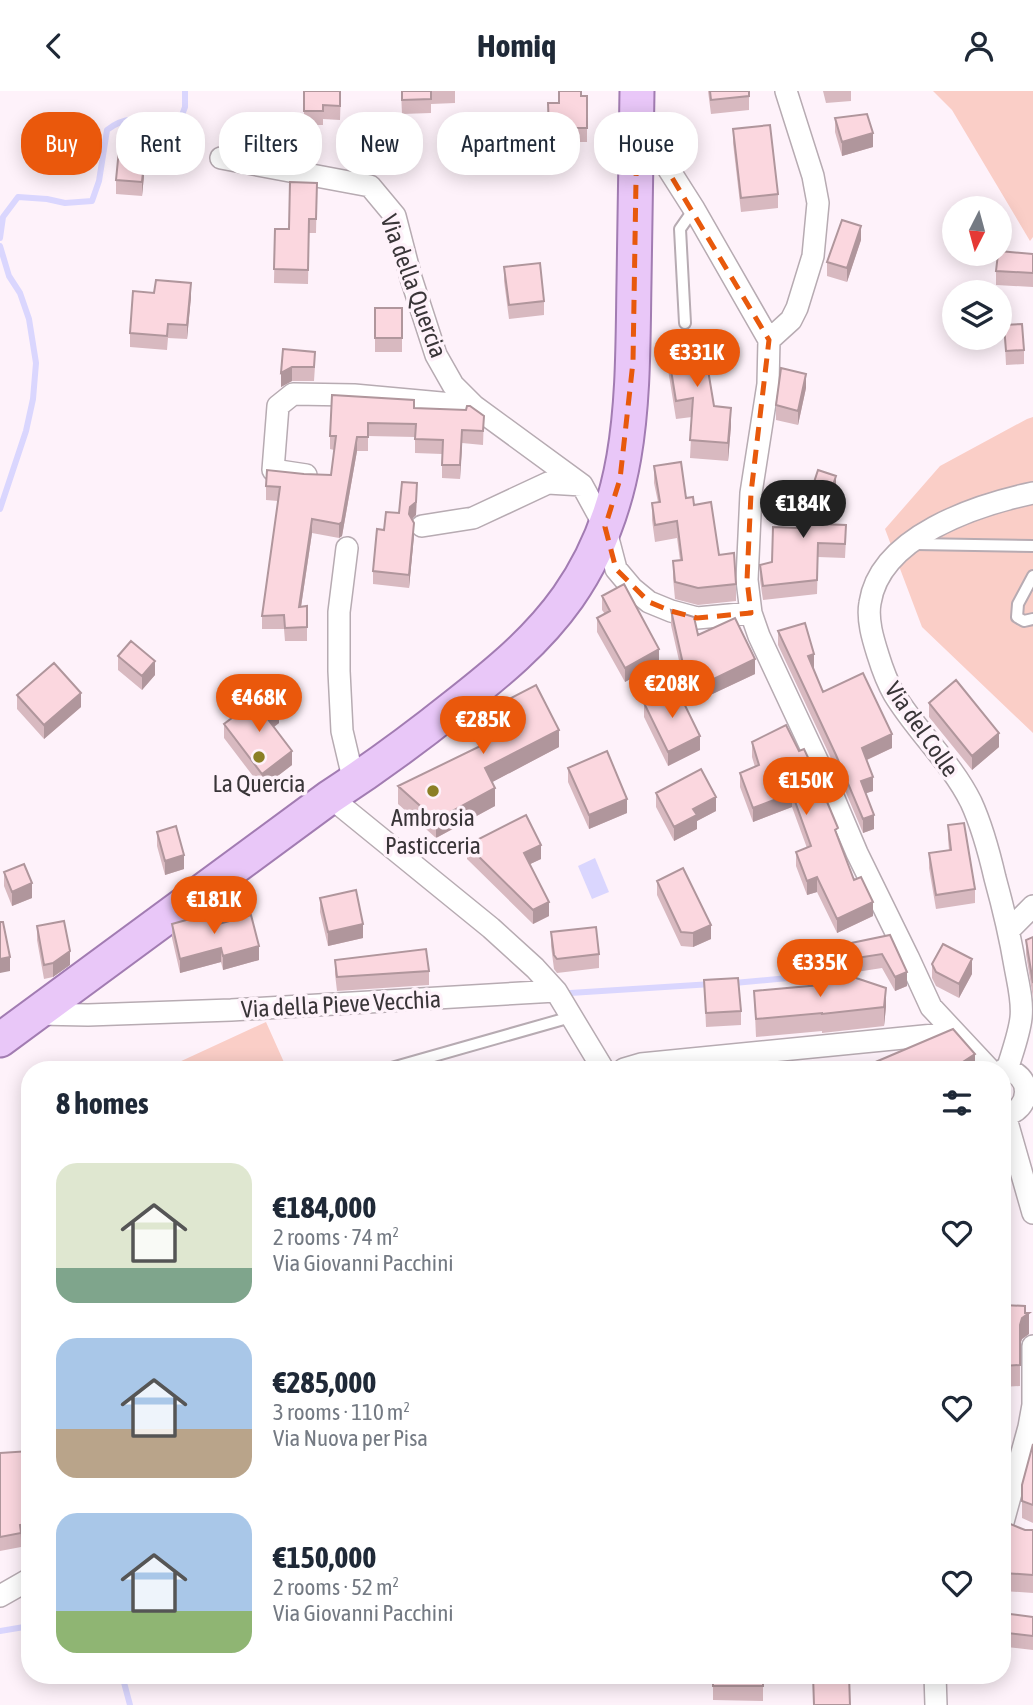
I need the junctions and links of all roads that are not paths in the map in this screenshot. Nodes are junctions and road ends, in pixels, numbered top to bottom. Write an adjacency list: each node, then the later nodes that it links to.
1 (786, 91): 6 (street)
2 (637, 105): 4 (street); 12 (main road)
3 (311, 175): 7 (street, Via della Quercia)
4 (694, 209): 5 (lane); 6 (street)
5 (685, 323)
6 (769, 340): 17 (street)
7 (474, 406): 8 (street); 9 (street, Via della Quercia)
8 (306, 475)
9 (582, 485): 11 (street); 12 (street, Via della Quercia)
10 (1033, 493): 13 (street, Via del Colle)
11 (422, 526)
12 (605, 527): 17 (street, Via della Quercia); 19 (main road)
13 (909, 544): 14 (lane); 21 (street, Via del Colle)
14 (1033, 546)
15 (346, 548): 19 (street)
16 (1033, 576): 18 (lane)
17 (751, 613): 25 (street)
18 (1033, 619)
19 (342, 789): 22 (street); 23 (main road)
20 (1033, 906): 21 (street)
21 (1009, 930): 31 (street, Via del Colle)
22 (556, 991): 23 (street, Via della Pieve Vecchia); 24 (street)
23 (34, 1014): 26 (main road)
24 (571, 1017): 27 (lane); 28 (street)
25 (954, 1033): 29 (street); 30 (street)
26 (3, 1035)
27 (416, 1061)
28 (598, 1061)
29 (670, 1061)
30 (989, 1061)
31 (1004, 1061)
32 (1011, 1071): 33 (street)
33 (1030, 1093): 34 (street)
34 (1011, 1113)
35 (1011, 1139): 36 (street)
36 (1033, 1213)
37 (1033, 1346): 38 (street)
38 (1031, 1429): 39 (street)
39 (1011, 1510)
40 (21, 1584): 41 (street)
41 (0, 1596)
42 (935, 1684): 43 (street)
43 (936, 1705)

